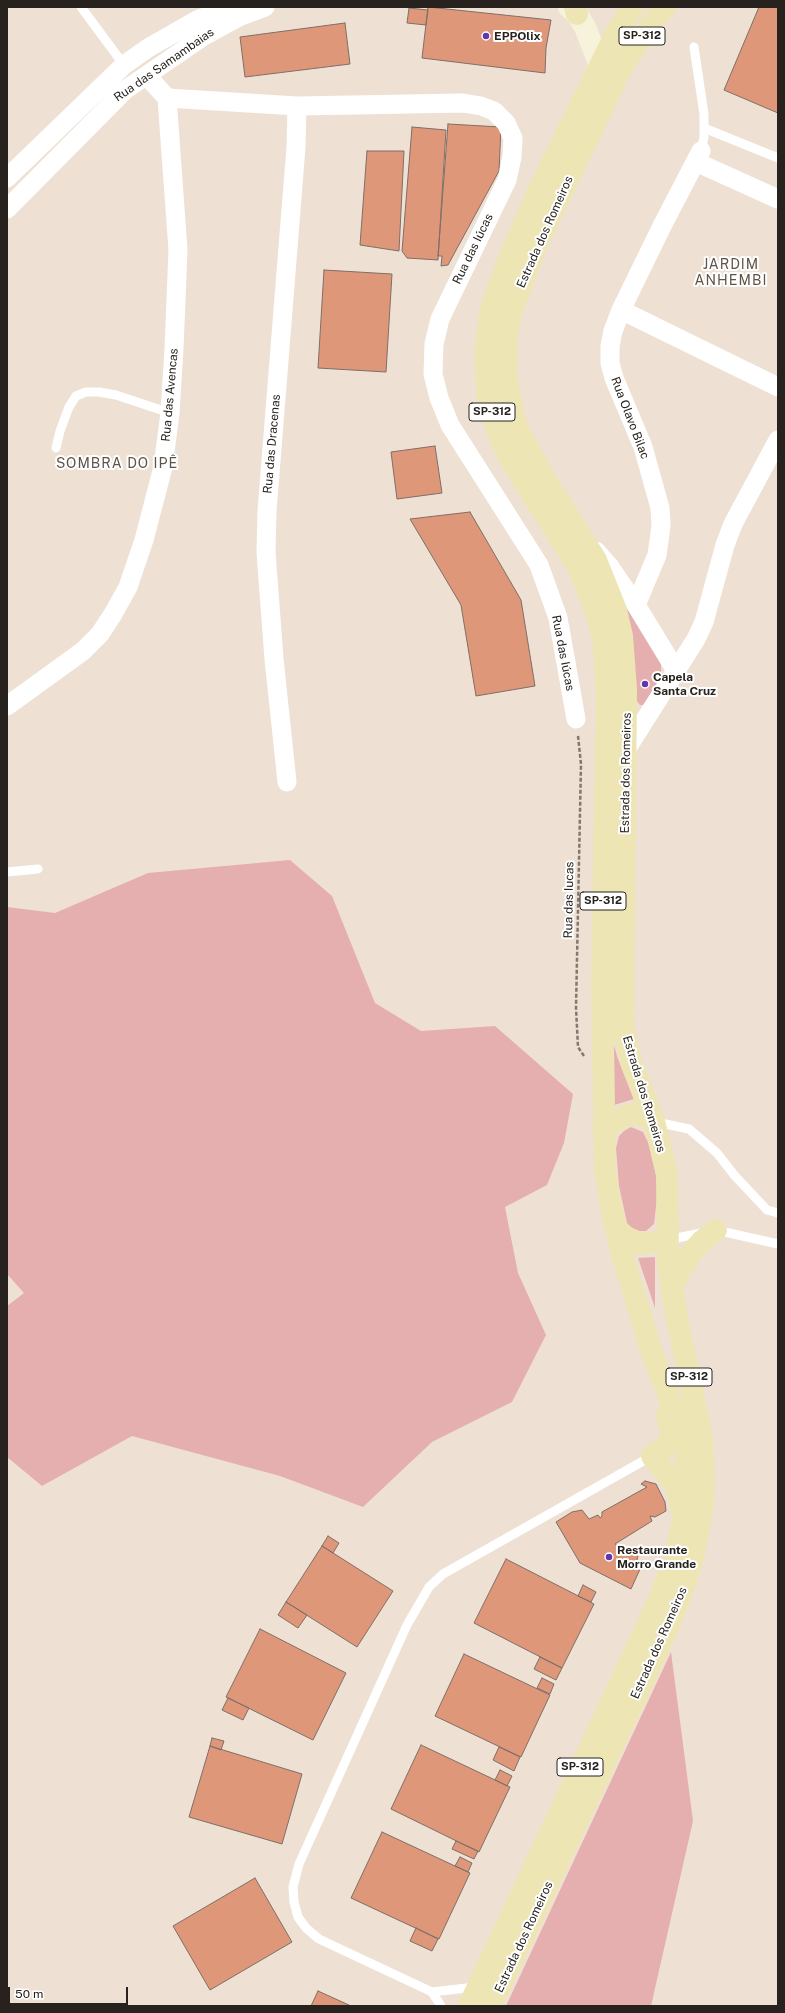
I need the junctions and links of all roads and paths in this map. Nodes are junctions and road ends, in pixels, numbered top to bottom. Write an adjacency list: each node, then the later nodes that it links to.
1 (81, 7): 9 (lane)
2 (232, 7): 9 (street, Rua das Samambaias)
3 (265, 7): 12 (street, Rua das Samambaias)
4 (633, 7): 10 (main road, Estrada dos Romeiros / SP-312)
5 (650, 7): 11 (main road)
6 (665, 7): 11 (main road, Estrada dos Romeiros / SP-312)
7 (574, 10): 10 (street)
8 (694, 47): 17 (lane)
9 (124, 65): 15 (street, Rua das Samambaias)
10 (600, 66): 37 (main road, Estrada dos Romeiros / SP-312)
11 (622, 67): 28 (main road, Estrada dos Romeiros / SP-312)
12 (147, 76): 13 (street); 16 (street, Rua das Samambaias)
13 (167, 98): 14 (street, Rua das Iúcas); 25 (street, Rua das Avencas)
14 (297, 106): 32 (street, Rua das Iúcas); 34 (street, Rua das Dracenas)
15 (81, 107): 16 (street); 20 (street, Rua das Samambaias)
16 (95, 120): 22 (street, Rua das Samambaias)
17 (704, 128): 18 (lane); 19 (lane)
18 (699, 156): 21 (street); 23 (street, Rua Olavo Bilac)
19 (778, 158)
20 (7, 178)
21 (778, 199)
22 (7, 209)
23 (621, 310): 24 (street); 29 (street, Rua Olavo Bilac)
24 (778, 387)
25 (170, 413): 27 (lane); 31 (street, Rua das Avencas)
26 (778, 440): 30 (street)
27 (56, 448)
28 (583, 538): 29 (street); 33 (main road, Estrada dos Romeiros / SP-312)
29 (636, 605): 30 (street)
30 (675, 669): 33 (street)
31 (7, 706)
32 (576, 719): 37 (path, Rua das Iucas)
33 (626, 750): 38 (main road, Estrada dos Romeiros / SP-312)
34 (287, 782)
35 (38, 869): 36 (lane)
36 (7, 872)
37 (602, 1072): 39 (main road, Estrada dos Romeiros / SP-312)
38 (654, 1121): 39 (main road); 40 (lane); 43 (main road, Estrada dos Romeiros / SP-312)
39 (604, 1130): 41 (main road, Estrada dos Romeiros / SP-312)
40 (778, 1212)
41 (616, 1229): 43 (main road); 46 (main road, Estrada dos Romeiros / SP-312)
42 (716, 1230): 43 (lane); 44 (lane); 45 (main road)
43 (667, 1240): 45 (main road, Estrada dos Romeiros / SP-312)
44 (778, 1244)
45 (672, 1288): 53 (main road, Estrada dos Romeiros / SP-312)
46 (652, 1353): 47 (main road); 48 (main road, Estrada dos Romeiros / SP-312)
47 (652, 1456): 48 (main road); 50 (lane)
48 (683, 1525): 49 (main road, Estrada dos Romeiros / SP-312)
49 (480, 1982): 50 (lane); 52 (main road, Estrada dos Romeiros / SP-312)
50 (432, 1992): 51 (lane)
51 (441, 2006)
52 (469, 2006)
53 (491, 2006)

